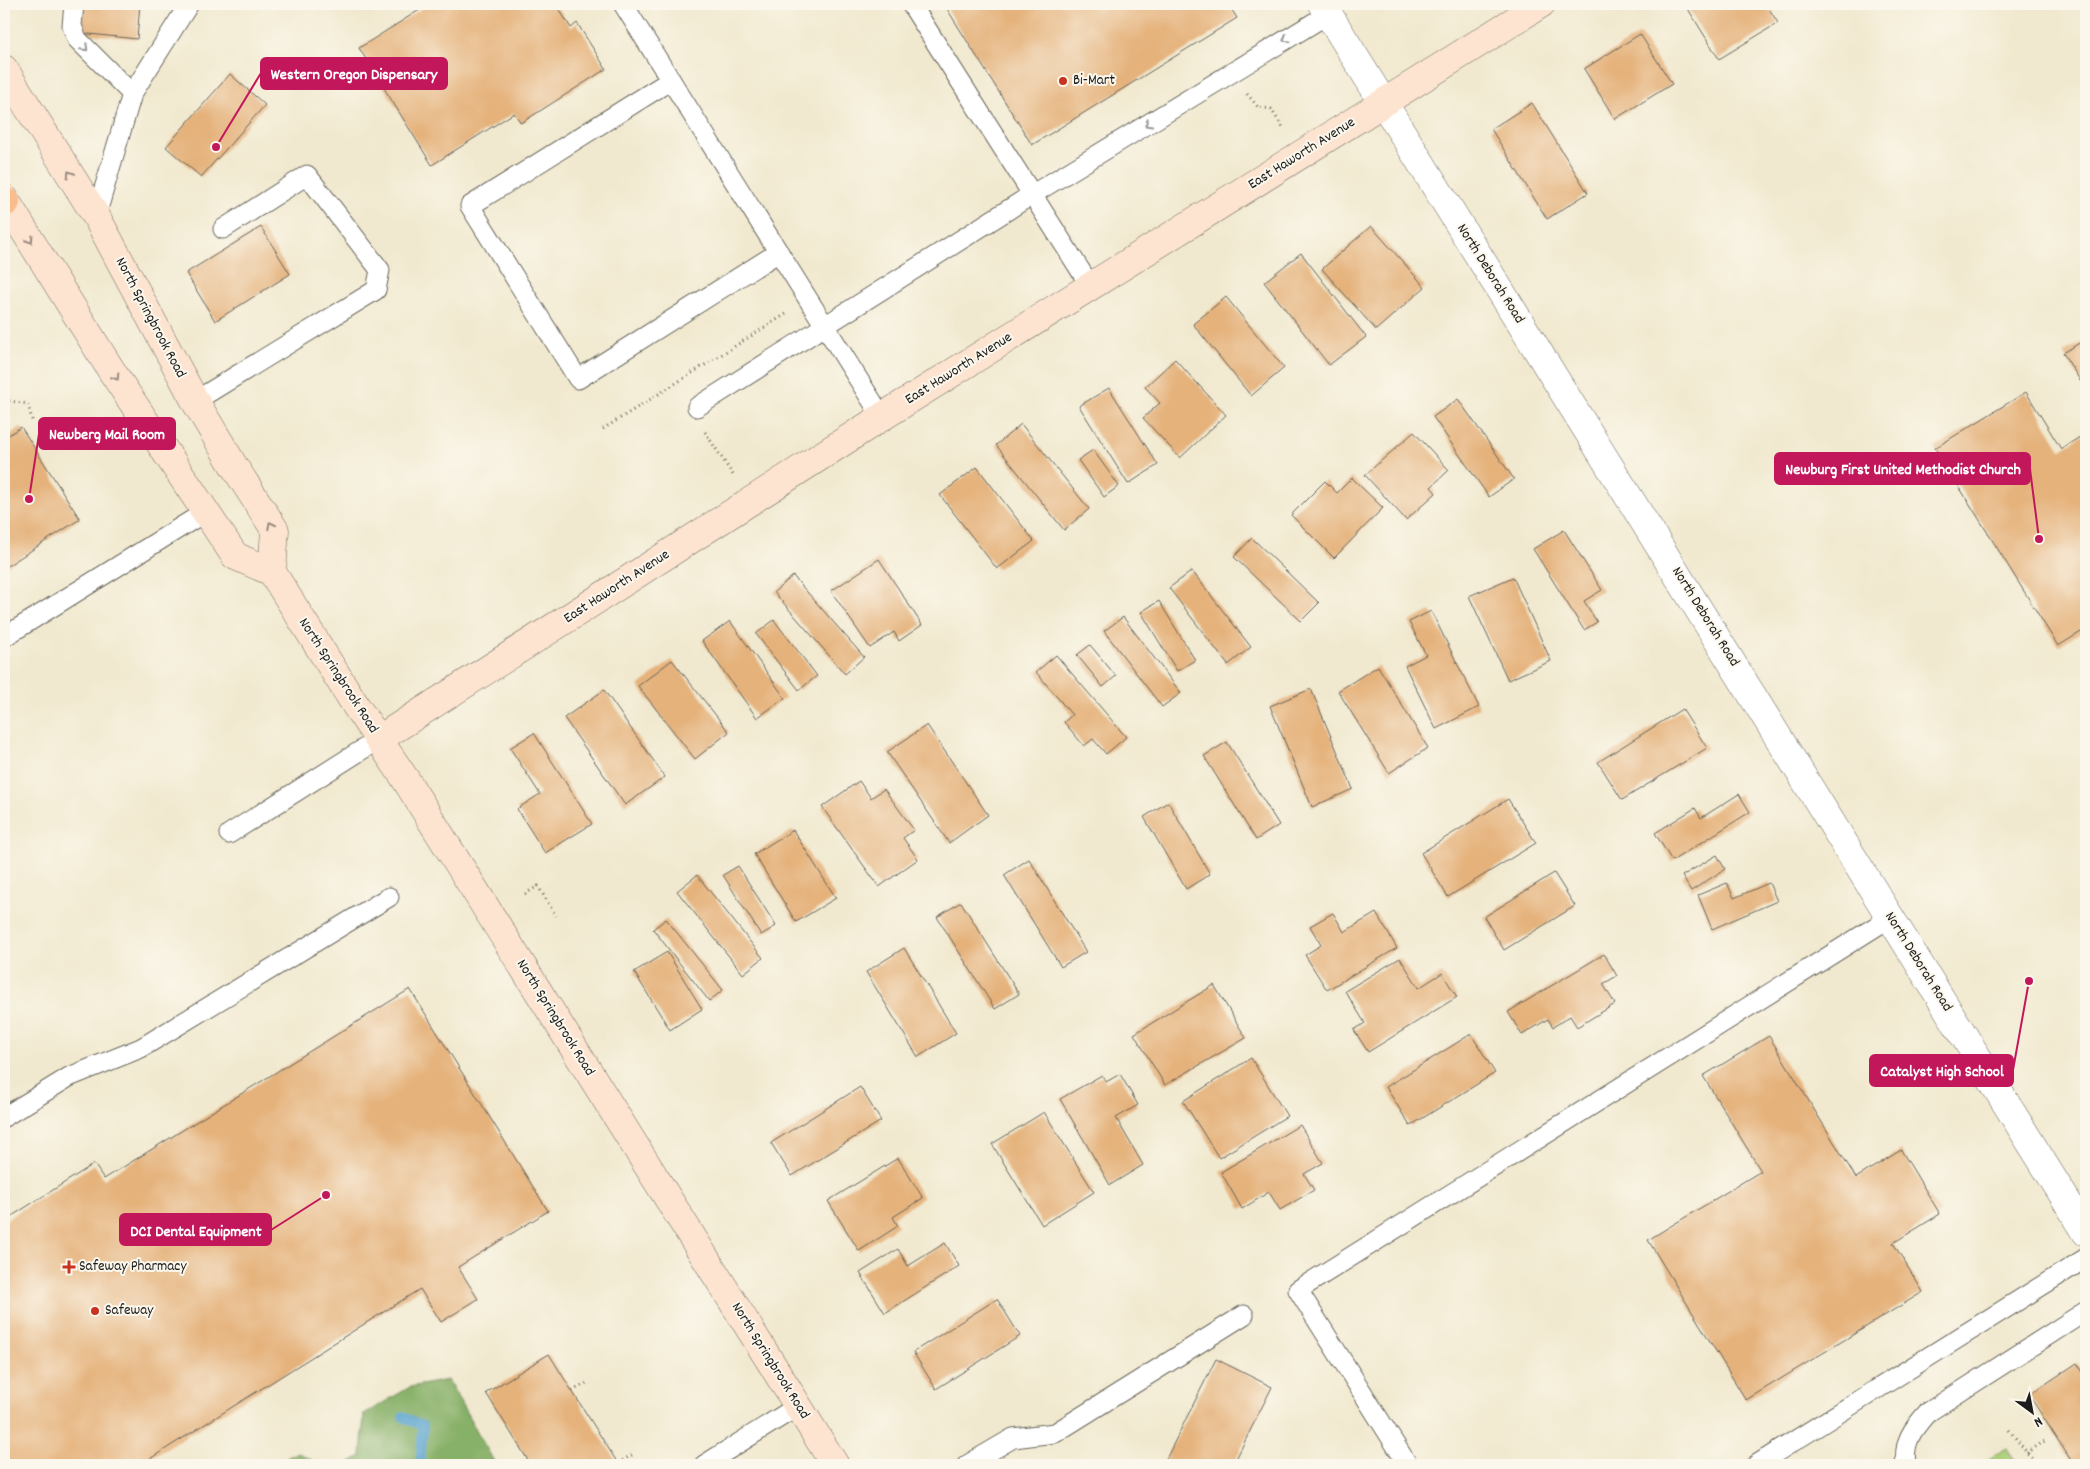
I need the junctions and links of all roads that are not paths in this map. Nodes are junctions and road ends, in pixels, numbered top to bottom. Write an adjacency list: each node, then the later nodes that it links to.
1 (74, 4): 9 (lane, one-way to 9)
2 (189, 4): 9 (lane)
3 (623, 4): 8 (lane)
4 (912, 4): 11 (lane)
5 (1541, 4): 10 (main road, East Haworth Avenue)
6 (1325, 9): 10 (street, North Deborah Road); 11 (lane, one-way to 11)
7 (4, 69): 13 (main road, North Springbrook Road, one-way to 7)
8 (671, 80): 15 (lane); 15 (lane)
9 (132, 94): 13 (lane)
10 (1384, 103): 16 (main road, East Haworth Avenue); 27 (street, North Deborah Road)
11 (1032, 194): 16 (lane); 17 (lane)
12 (4, 200): 21 (main road, one-way to 21)
13 (96, 216): 18 (main road, North Springbrook Road)
14 (223, 229): 18 (lane)
15 (779, 252): 17 (lane)
16 (1091, 287): 20 (main road, East Haworth Avenue)
17 (824, 324): 19 (lane); 20 (lane)
18 (195, 401): 22 (main road, North Springbrook Road, one-way to 18)
19 (698, 406)
20 (882, 418): 24 (main road, East Haworth Avenue)
21 (205, 512): 22 (main road); 23 (lane)
22 (272, 572): 24 (main road, North Springbrook Road)
23 (4, 637)
24 (379, 739): 25 (lane); 33 (main road, North Springbrook Road)
25 (230, 834)
26 (389, 897): 28 (lane)
27 (1891, 917): 29 (street, North Deborah Road); 37 (lane)
28 (4, 1118)
29 (2086, 1232)
30 (2086, 1258): 38 (lane)
31 (2086, 1311): 39 (lane)
32 (1244, 1315): 36 (lane)
33 (798, 1406): 34 (lane); 35 (main road, North Springbrook Road)
34 (704, 1465)
35 (836, 1465)
36 (967, 1465)
37 (1408, 1465)
38 (1756, 1465)
39 (1906, 1465)

